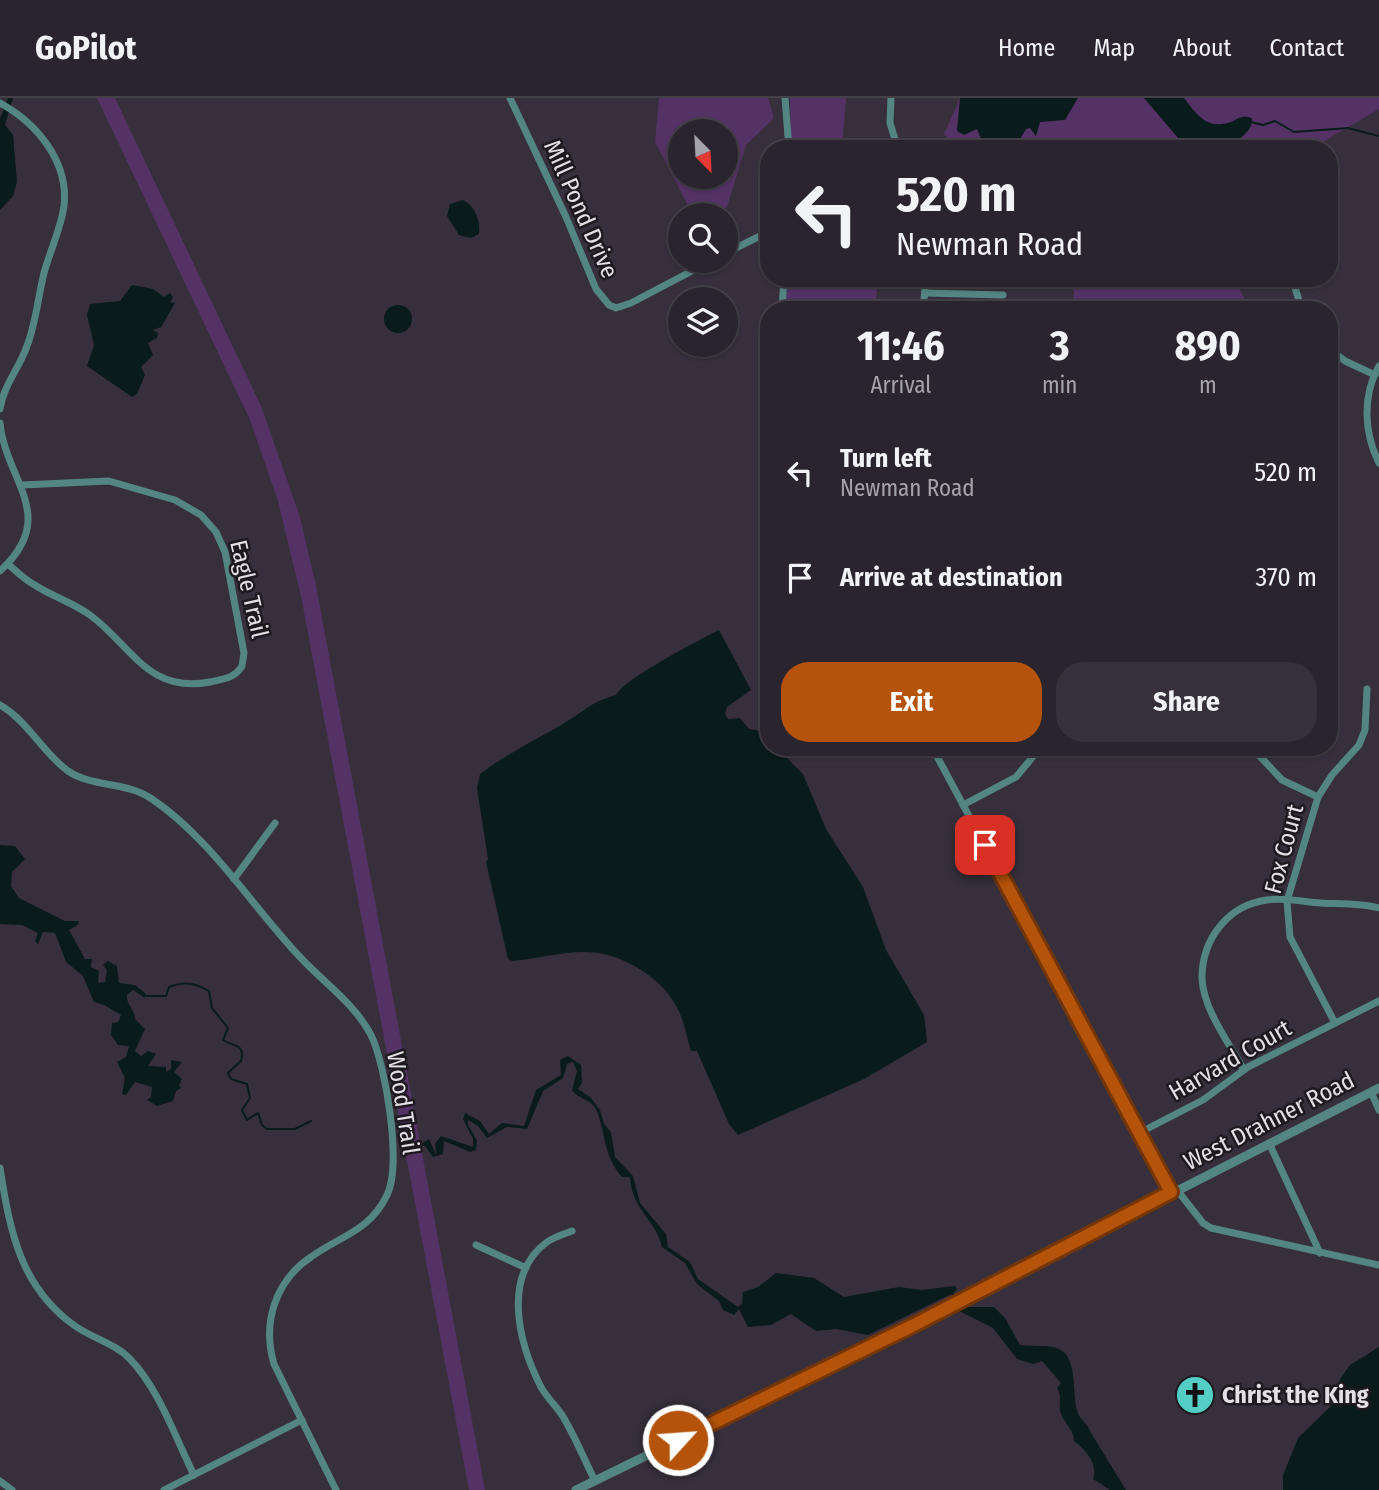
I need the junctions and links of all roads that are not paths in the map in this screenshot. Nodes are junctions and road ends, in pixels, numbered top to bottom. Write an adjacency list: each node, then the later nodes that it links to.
1 (510, 98): 9 (street, Mill Pond Drive)
2 (785, 98): 5 (street)
3 (891, 98): 6 (street)
4 (0, 103): 17 (street)
5 (788, 140)
6 (895, 140)
7 (760, 236): 8 (street)
8 (738, 247)
9 (688, 273)
10 (926, 287): 11 (street)
11 (926, 293): 12 (street); 13 (street)
12 (1003, 295)
13 (925, 301)
14 (1338, 356): 16 (street)
15 (1379, 366): 16 (street)
16 (1375, 375): 19 (street)
17 (0, 410)
18 (0, 423): 20 (street)
19 (1379, 463)
20 (22, 485): 21 (street); 21 (street, Eagle Trail)
21 (8, 564): 22 (street)
22 (0, 571)
23 (1367, 689): 28 (street, Fox Court)
24 (0, 705): 31 (street, Wood Trail)
25 (937, 756): 29 (street)
26 (1034, 756): 29 (street)
27 (1260, 756): 28 (street)
28 (1318, 797): 32 (street, Fox Court)
29 (963, 805): 39 (street)
30 (275, 823): 31 (street)
31 (234, 880): 48 (street, Wood Trail)
32 (1287, 901): 33 (street); 35 (street, Fox Court); 36 (street)
33 (1379, 908)
34 (1379, 1001): 35 (street, Harvard Court)
35 (1335, 1023): 36 (street, Harvard Court)
36 (1244, 1070): 39 (street, Harvard Court)
37 (1375, 1090): 38 (street); 40 (street, West Drahner Road)
38 (1379, 1110)
39 (1139, 1133): 42 (street)
40 (1269, 1143): 42 (street, West Drahner Road); 45 (street)
41 (0, 1168): 49 (street)
42 (1174, 1191): 45 (street); 51 (street, West Drahner Road)
43 (572, 1231): 47 (street)
44 (476, 1245): 47 (street)
45 (1320, 1253): 46 (street)
46 (1379, 1265)
47 (526, 1268): 51 (street)
48 (302, 1420): 49 (street); 54 (street, Wood Trail)
49 (194, 1475): 53 (street)
50 (0, 1481): 52 (street)
51 (595, 1481): 55 (street, West Drahner Road)
52 (12, 1490)
53 (164, 1490)
54 (336, 1490)
55 (576, 1490)

